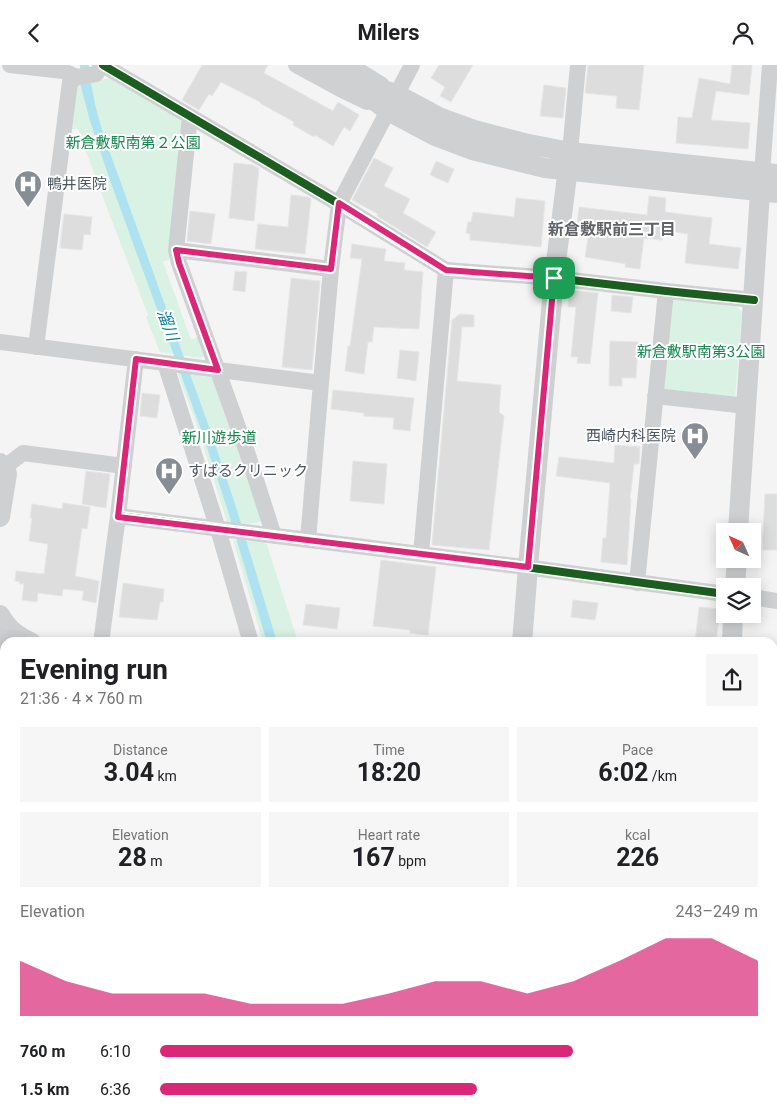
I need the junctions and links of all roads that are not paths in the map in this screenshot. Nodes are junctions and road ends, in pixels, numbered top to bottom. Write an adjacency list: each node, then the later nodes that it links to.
1 (10, 65): 9 (street)
2 (296, 65): 10 (street)
3 (323, 65): 8 (street)
4 (412, 65): 10 (street)
5 (578, 65): 12 (street)
6 (770, 65): 13 (street)
7 (101, 68): 9 (street); 11 (street)
8 (347, 71): 10 (street)
9 (77, 77): 22 (street)
10 (392, 102): 12 (street); 14 (street)
11 (190, 116): 14 (street); 15 (street)
12 (568, 161): 13 (street); 18 (street)
13 (769, 183): 20 (street)
14 (339, 203): 16 (street); 17 (street)
15 (176, 250): 16 (street); 25 (street)
16 (331, 269): 26 (street)
17 (446, 270): 18 (street); 37 (street)
18 (554, 278): 19 (street); 38 (street)
19 (666, 291): 20 (street); 27 (street)
20 (754, 300): 28 (street)
21 (0, 342): 22 (street)
22 (36, 347): 23 (street)
23 (136, 359): 24 (street); 30 (street)
24 (170, 364): 25 (street); 34 (street)
25 (218, 370): 26 (street); 35 (street)
26 (321, 383): 36 (street)
27 (655, 396): 28 (street); 39 (street)
28 (747, 405): 33 (street)
29 (2, 465): 30 (street); 31 (street)
30 (124, 465): 32 (street)
31 (0, 517)
32 (118, 517): 34 (street); 46 (street)
33 (739, 523)
34 (224, 530): 35 (street); 47 (street)
35 (274, 536): 36 (street)
36 (308, 540): 37 (street)
37 (421, 554): 38 (street)
38 (528, 567): 39 (street); 48 (street)
39 (637, 583): 40 (street)
40 (716, 593)
41 (761, 598): 42 (street)
42 (777, 601)
43 (0, 615): 45 (street)
44 (733, 623): 49 (street)
45 (21, 637)
46 (102, 637)
47 (250, 637)
48 (522, 637)
49 (732, 637)

